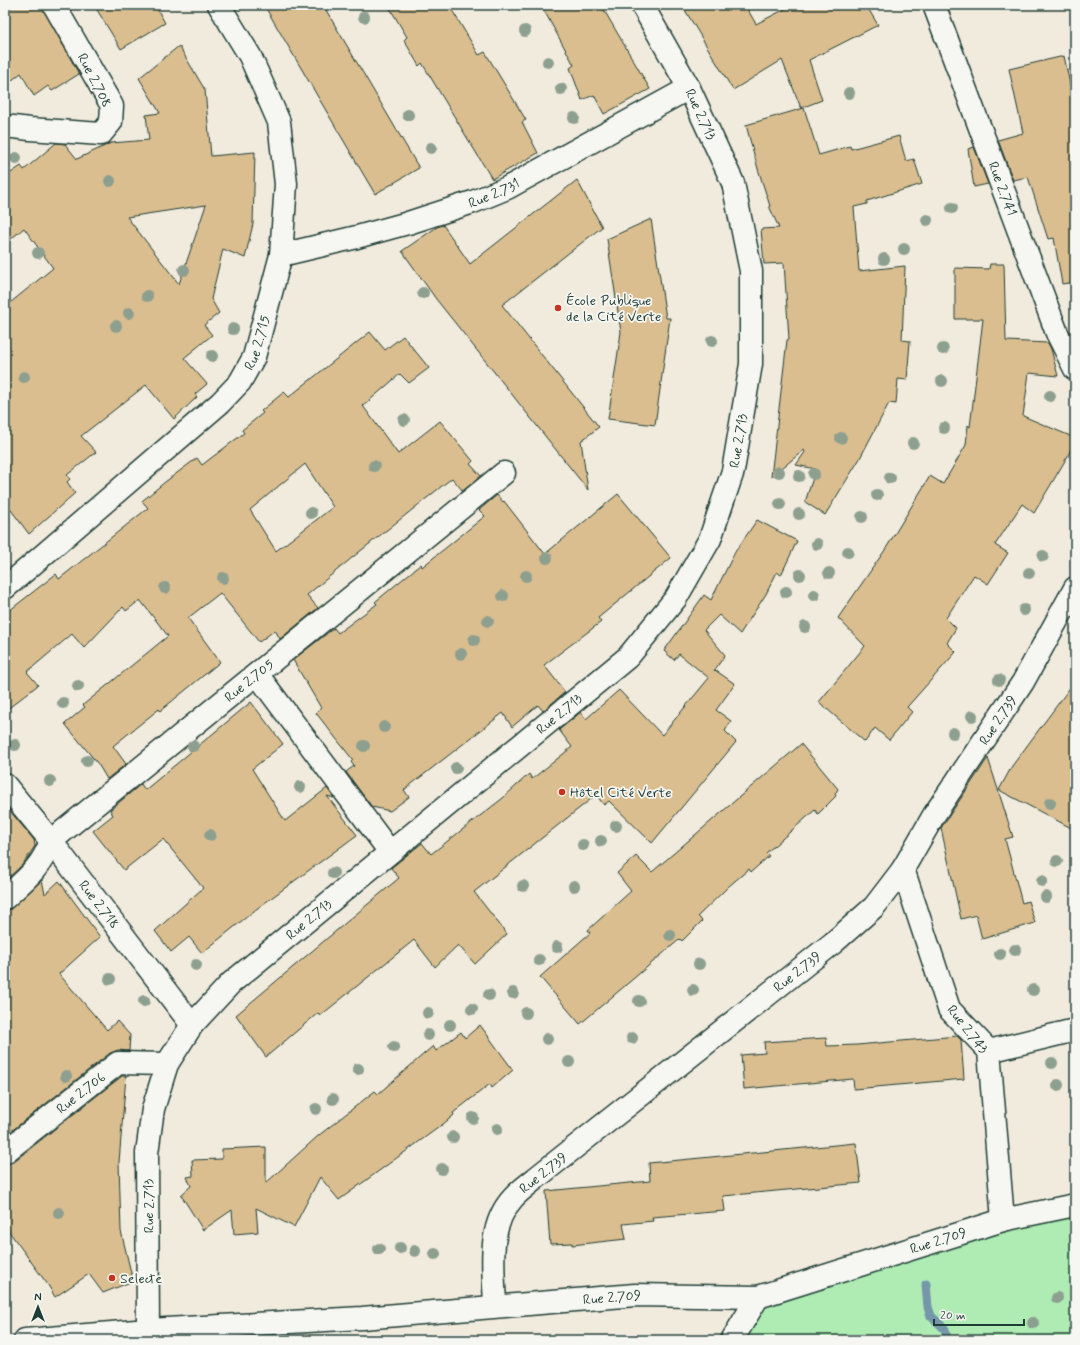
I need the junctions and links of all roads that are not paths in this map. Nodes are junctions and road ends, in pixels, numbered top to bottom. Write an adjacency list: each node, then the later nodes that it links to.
1 (54, 5): 6 (street, Rue 2.708)
2 (219, 5): 7 (street, Rue 2.715)
3 (642, 5): 5 (street, Rue 2.713)
4 (934, 5): 8 (street, Rue 2.741)
5 (689, 88): 7 (street, Rue 2.731); 15 (street, Rue 2.713)
6 (5, 126)
7 (281, 255): 10 (street, Rue 2.715)
8 (1075, 369)
9 (504, 473): 12 (street, Rue 2.705)
10 (5, 588)
11 (1075, 588): 16 (street, Rue 2.739)
12 (257, 674): 14 (street, Rue 2.705); 15 (street)
13 (5, 785): 14 (street, Rue 2.718)
14 (51, 841): 17 (street, Rue 2.705); 18 (street, Rue 2.718)
15 (390, 852): 18 (street, Rue 2.713)
16 (903, 869): 20 (street, Rue 2.743); 26 (street, Rue 2.739)
17 (5, 898)
18 (192, 1025): 21 (street, Rue 2.713)
19 (1075, 1030): 20 (street)
20 (989, 1051): 24 (street, Rue 2.743)
21 (167, 1064): 22 (street, Rue 2.706); 27 (street, Rue 2.713)
22 (5, 1152)
23 (1075, 1205): 24 (street, Rue 2.709)
24 (1003, 1220): 25 (street, Rue 2.709)
25 (758, 1298): 26 (street, Rue 2.709); 30 (street)
26 (495, 1306): 27 (street, Rue 2.709)
27 (144, 1335): 28 (street, Rue 2.709)
28 (61, 1338): 29 (street, Rue 2.709)
29 (25, 1340)
30 (732, 1340)

